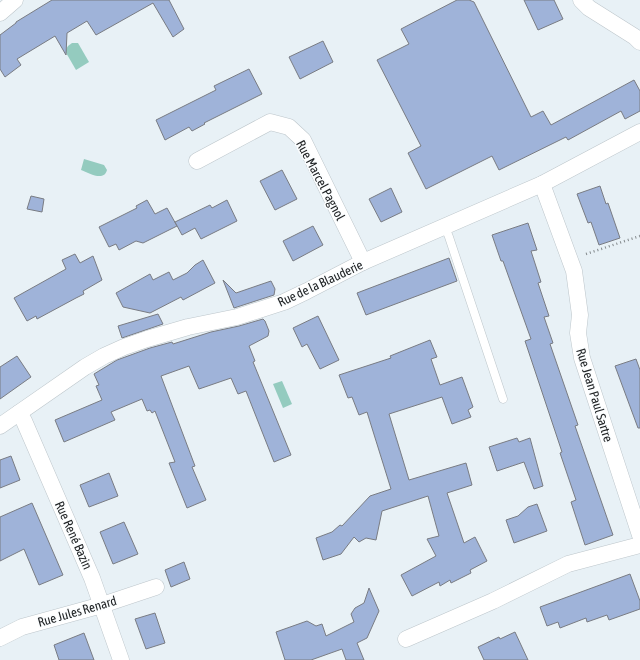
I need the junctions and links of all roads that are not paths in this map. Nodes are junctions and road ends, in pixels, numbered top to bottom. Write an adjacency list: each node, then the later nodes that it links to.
1 (15, 0): 3 (street)
2 (581, 0): 4 (street)
3 (0, 13)
4 (640, 42)
5 (640, 132): 7 (street, Rue de la Blauderie)
6 (197, 161): 9 (street, Rue Marcel Pagnol)
7 (542, 184): 8 (street, Rue de la Blauderie); 13 (street, Rue Jean Paul Sartre)
8 (445, 227): 9 (street, Rue de la Blauderie); 10 (lane)
9 (363, 262): 11 (street, Rue de la Blauderie)
10 (503, 400)
11 (19, 413): 12 (street, Rue de la Blauderie); 16 (street, Rue René Bazin)
12 (0, 426)
13 (640, 535)
14 (640, 545): 18 (street)
15 (156, 588): 16 (street, Rue Jules Renard)
16 (102, 605): 17 (street, Rue Jules Renard); 19 (street, Rue René Bazin)
17 (0, 638)
18 (406, 639)
19 (121, 660)

